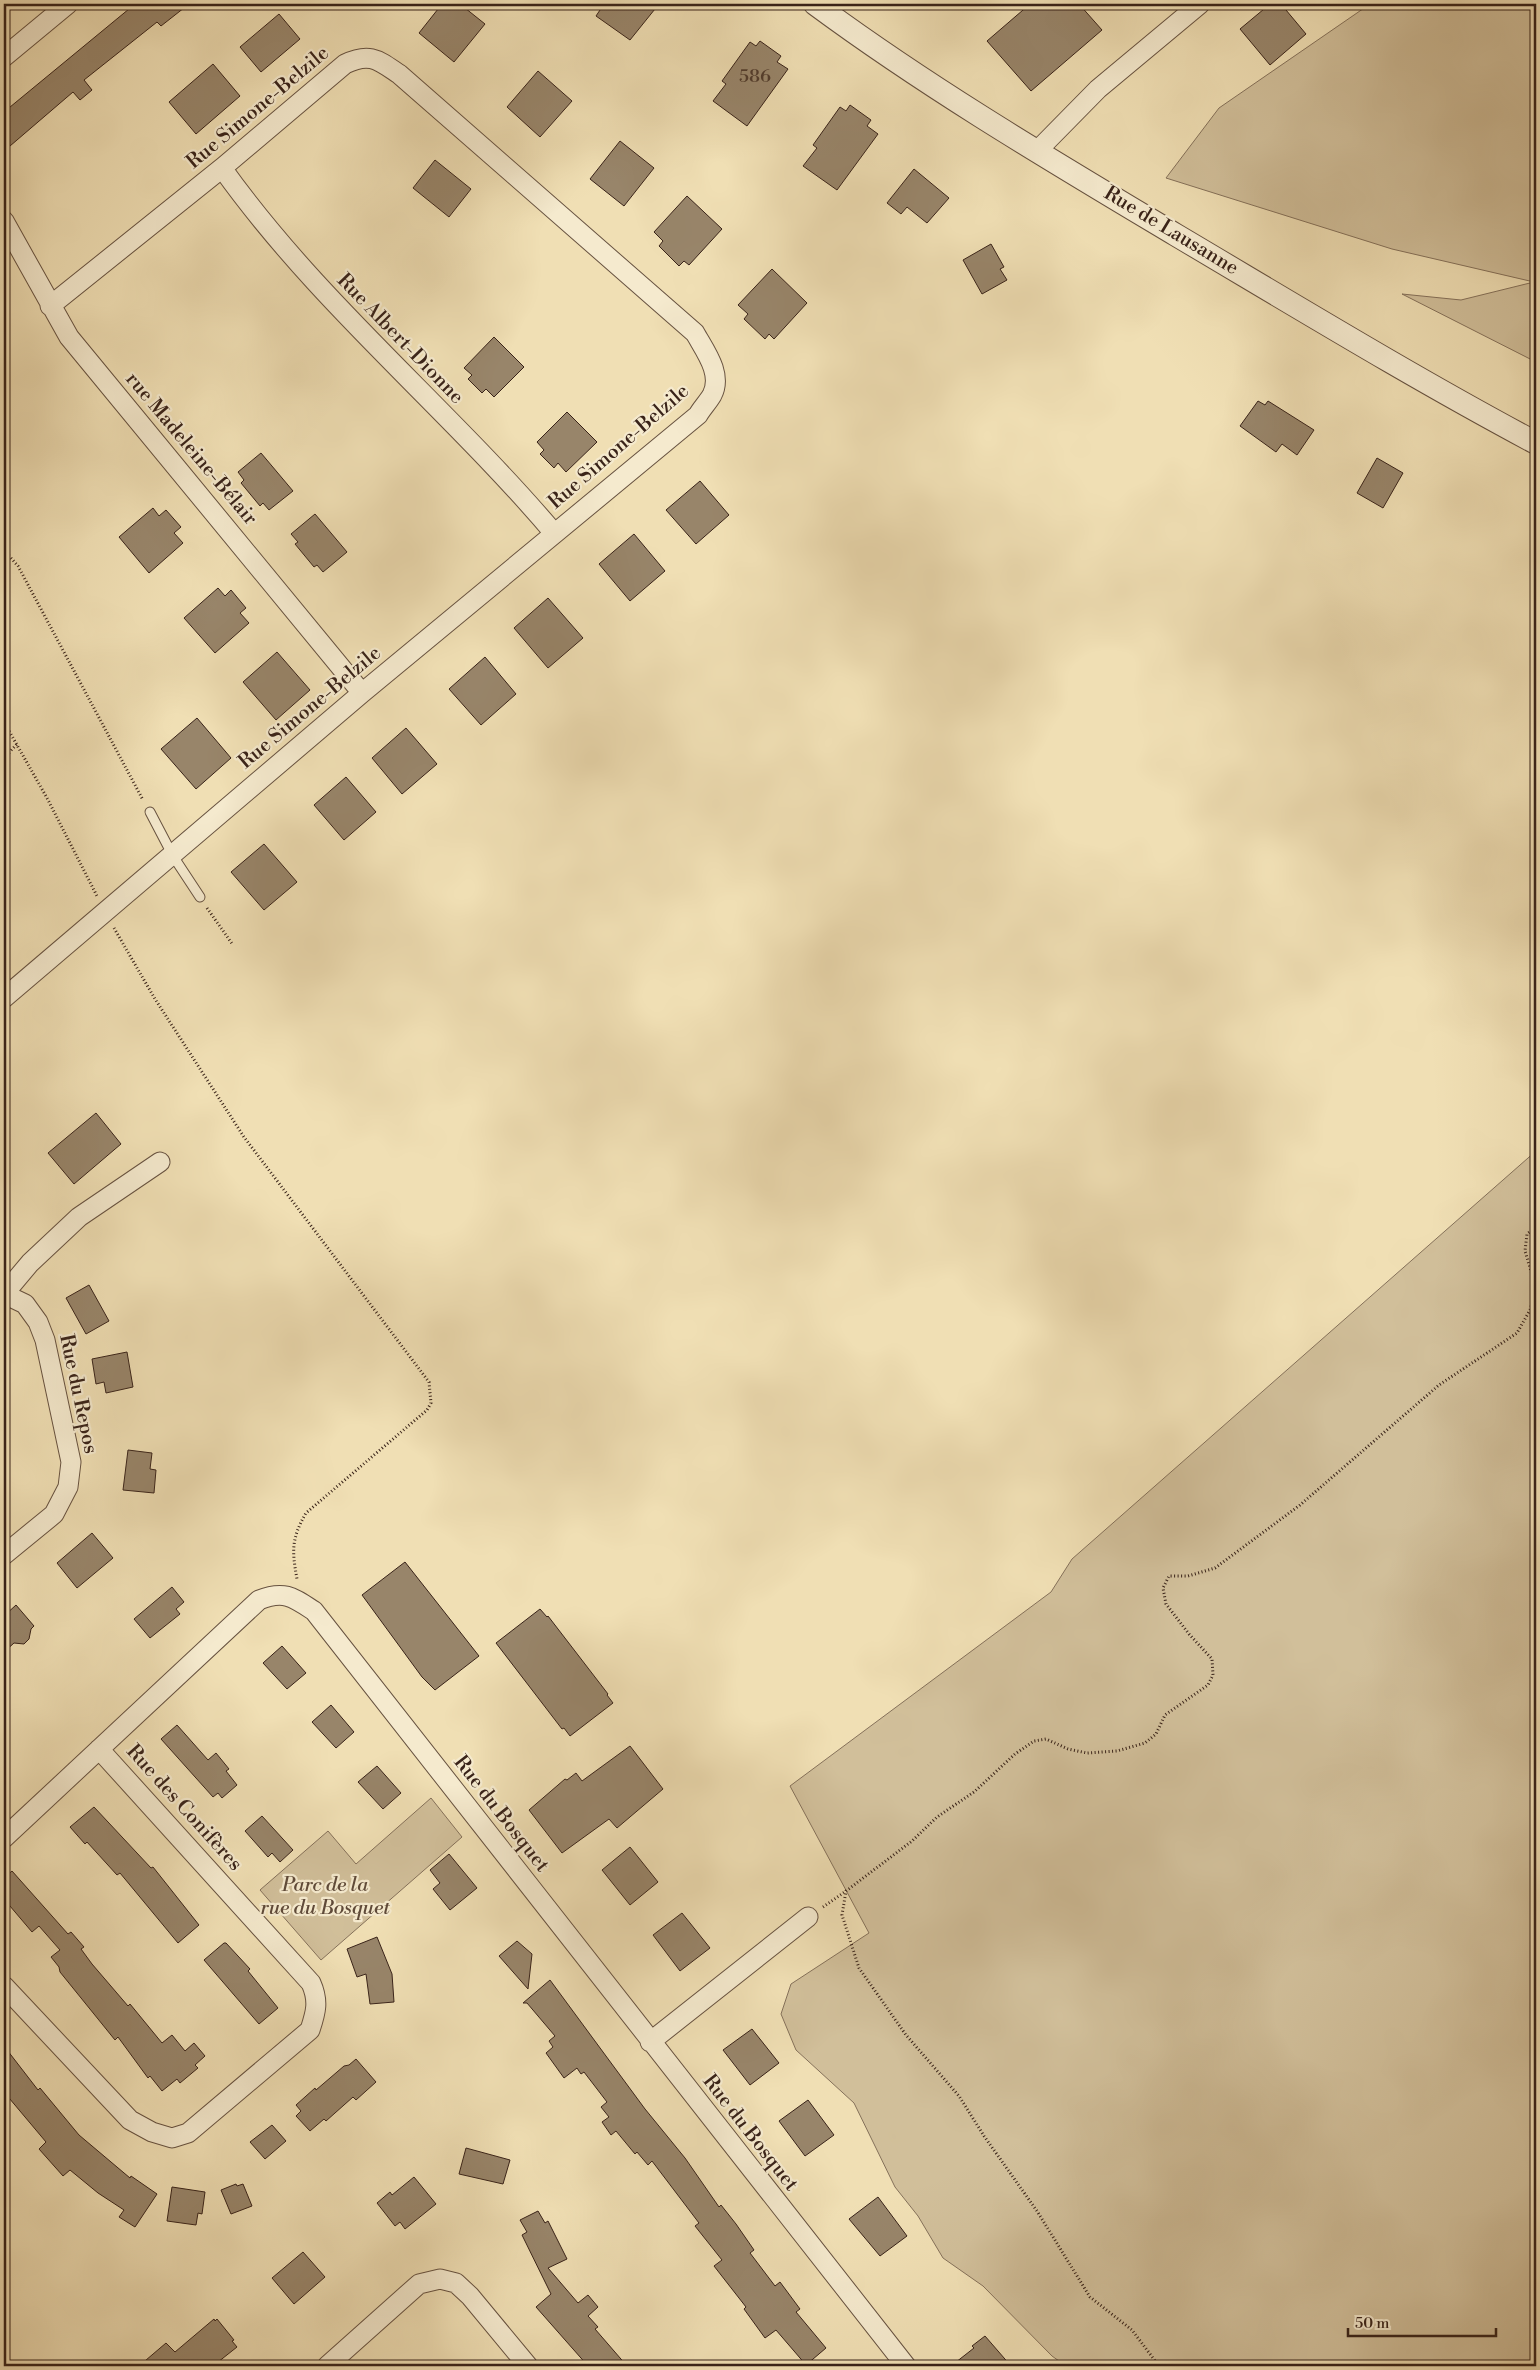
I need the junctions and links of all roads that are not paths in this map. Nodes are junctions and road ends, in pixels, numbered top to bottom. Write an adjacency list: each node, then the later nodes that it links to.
1 (68, 4): 4 (street)
2 (816, 4): 5 (street, Rue de Lausanne)
3 (1200, 4): 5 (street)
4 (4, 57)
5 (1037, 151): 9 (street, Rue de Lausanne)
6 (222, 168): 8 (street, Rue Simone-Belzile); 10 (street, Rue Albert-Dionne); 10 (street, Rue Simone-Belzile)
7 (4, 221): 8 (street, rue Madeleine-Bélair)
8 (50, 306): 11 (street, rue Madeleine-Bélair)
9 (1536, 443)
10 (554, 534): 11 (street, Rue Simone-Belzile)
11 (362, 693): 13 (street, Rue Simone-Belzile)
12 (150, 812): 13 (lane)
13 (173, 856): 14 (lane); 15 (street, Rue Simone-Belzile)
14 (200, 897)
15 (4, 998)
16 (160, 1162): 17 (street)
17 (4, 1294): 18 (street, Rue du Repos)
18 (4, 1555)
19 (99, 1749): 20 (street, Rue du Bosquet); 22 (street, Rue des Conifères); 23 (street, Rue du Bosquet)
20 (4, 1838)
21 (808, 1917): 23 (street)
22 (4, 1986)
23 (650, 2042): 26 (street, Rue du Bosquet)
24 (327, 2366): 25 (street)
25 (528, 2366)
26 (906, 2366)

